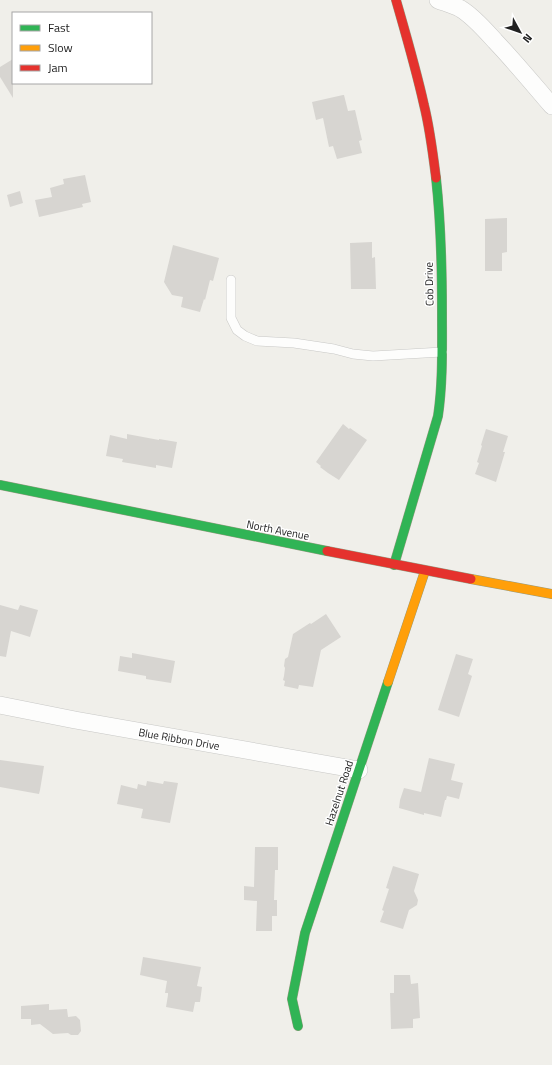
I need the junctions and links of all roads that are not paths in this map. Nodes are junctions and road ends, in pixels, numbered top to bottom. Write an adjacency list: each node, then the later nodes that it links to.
1 (396, 0): 5 (street, Cob Drive)
2 (438, 0): 3 (street)
3 (552, 106)
4 (231, 280): 5 (lane)
5 (442, 352): 7 (street, Cob Drive)
6 (0, 485): 7 (street, North Avenue)
7 (394, 565): 8 (street, North Avenue)
8 (425, 571): 9 (street, North Avenue); 11 (street, Hazelnut Road)
9 (552, 594)
10 (0, 705): 11 (street, Blue Ribbon Drive)
11 (359, 770): 12 (street, Hazelnut Road)
12 (298, 1026)

